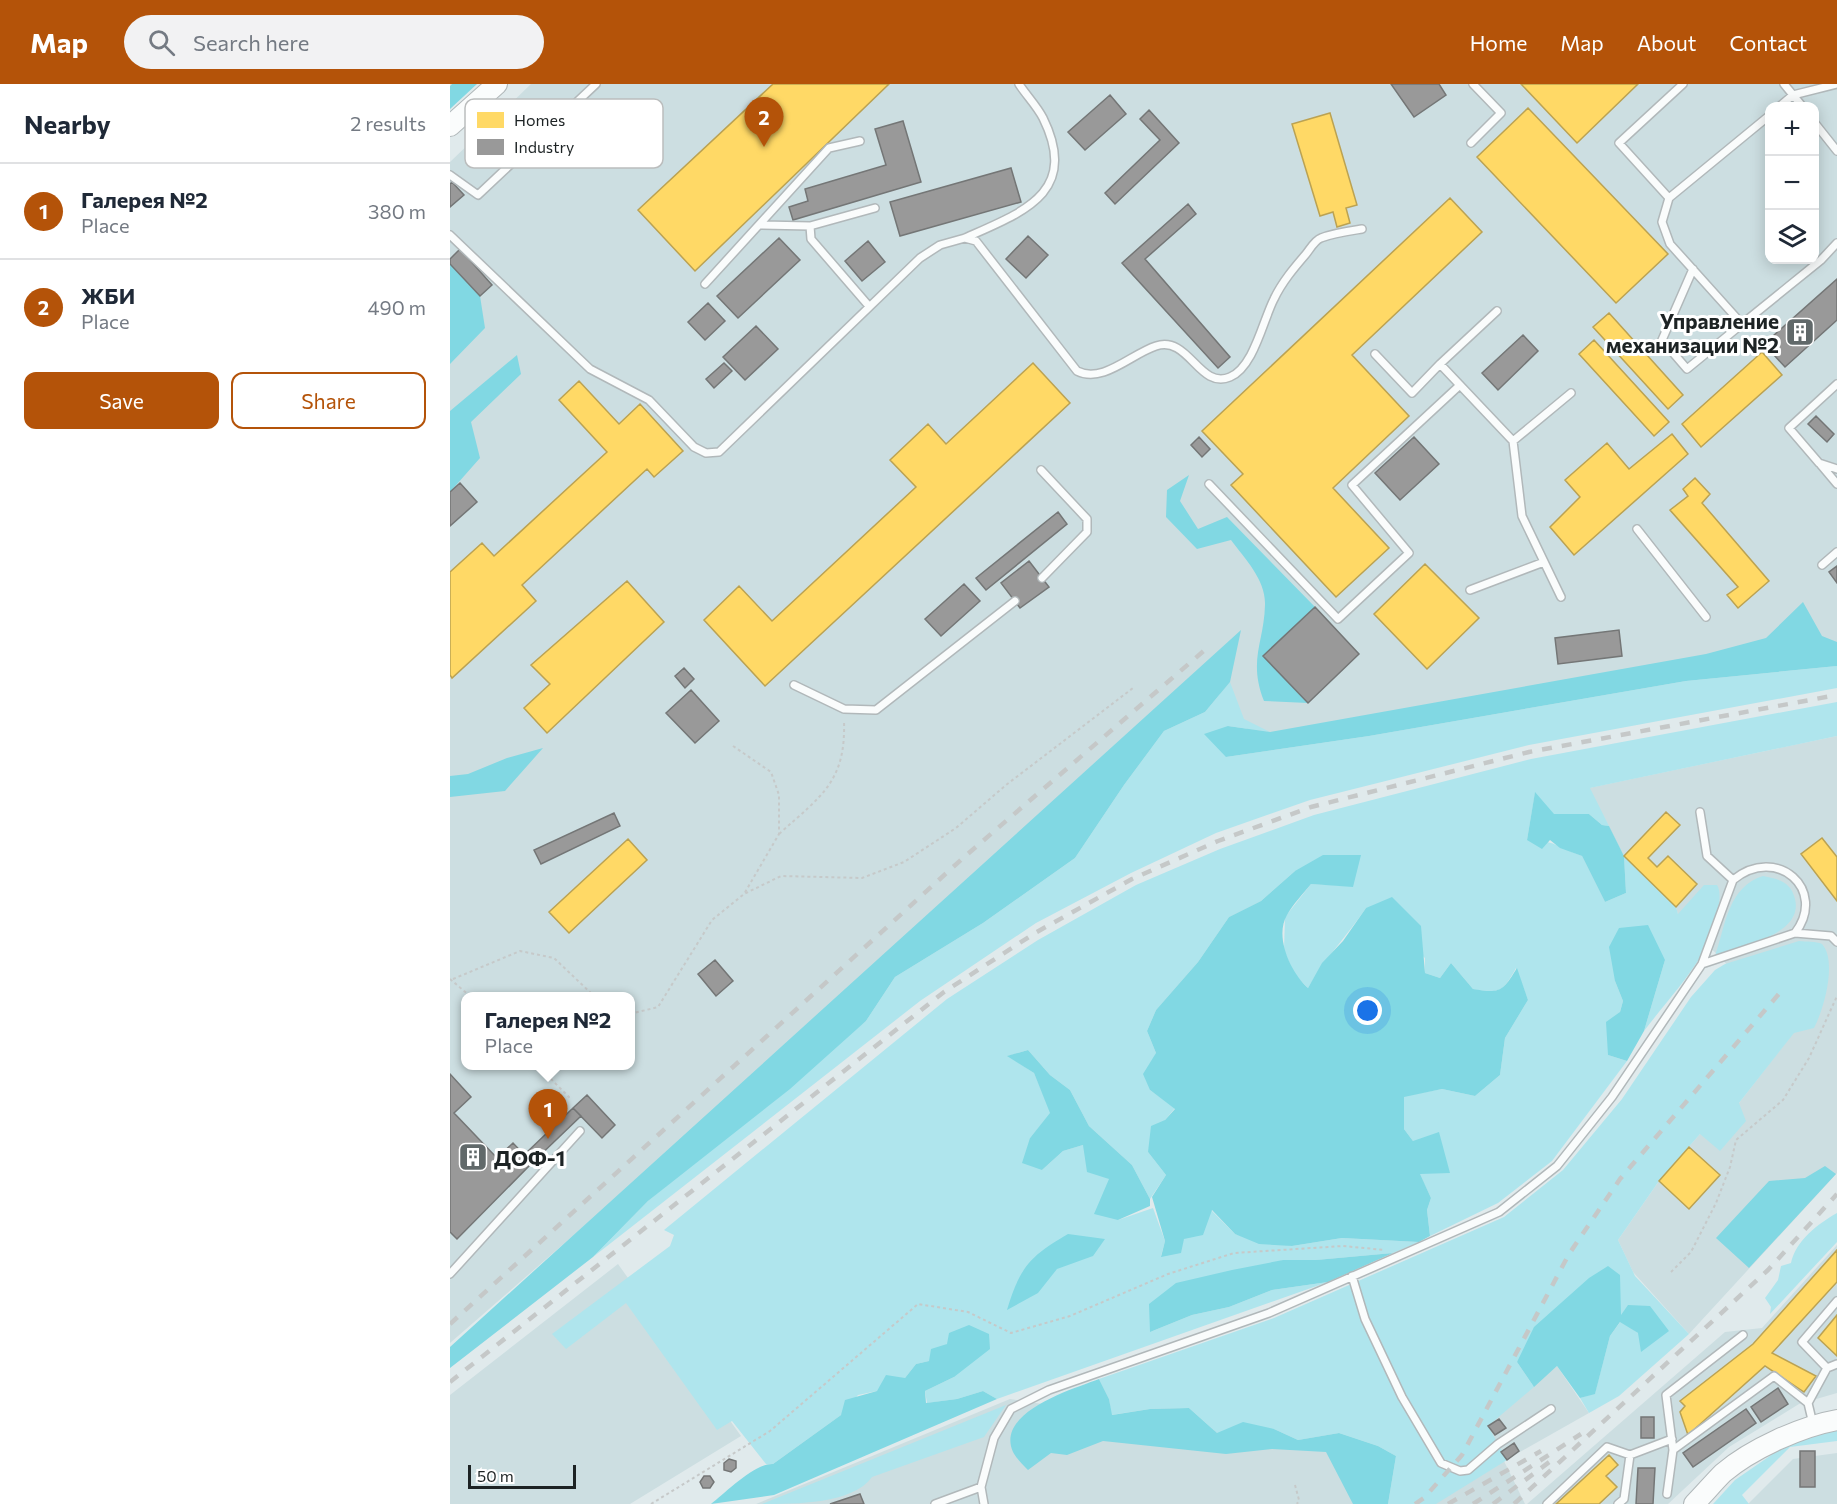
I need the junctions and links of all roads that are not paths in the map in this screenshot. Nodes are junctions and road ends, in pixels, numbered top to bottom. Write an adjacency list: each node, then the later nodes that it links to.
1 (497, 84): 9 (street)
2 (596, 84): 10 (lane)
3 (1019, 84): 28 (lane)
4 (1473, 84): 18 (lane)
5 (1683, 84): 22 (lane)
6 (1784, 84): 8 (lane)
7 (1837, 84): 8 (lane)
8 (1794, 95): 11 (lane); 12 (lane)
9 (480, 99)
10 (580, 99)
11 (1785, 102)
12 (1799, 102)
13 (465, 113): 15 (street)
14 (1765, 119): 22 (lane)
15 (450, 126)
16 (1819, 127): 19 (lane)
17 (860, 141): 24 (lane)
18 (1471, 143)
19 (1837, 151)
20 (507, 168): 21 (lane)
21 (450, 175)
22 (1669, 198): 30 (lane)
23 (875, 208): 25 (lane)
24 (761, 225): 25 (lane); 31 (lane)
25 (810, 226): 32 (lane)
26 (1362, 229): 28 (lane)
27 (450, 235): 32 (lane)
28 (965, 238): 32 (lane)
29 (1837, 243): 34 (lane)
30 (1693, 269): 34 (lane); 34 (lane)
31 (705, 284)
32 (868, 305)
33 (1497, 311): 36 (lane)
34 (1742, 324)
35 (1375, 354): 36 (lane)
36 (1440, 364): 38 (lane)
37 (1837, 384): 41 (lane)
38 (1460, 385): 40 (lane); 44 (lane)
39 (1571, 393): 40 (lane)
40 (1513, 441): 48 (lane)
41 (1819, 463): 42 (lane); 45 (lane)
42 (1837, 469)
43 (1041, 470): 50 (lane)
44 (1209, 484)
45 (1837, 484)
46 (1637, 530): 54 (lane)
47 (1837, 552): 49 (lane)
48 (1545, 562): 51 (lane); 52 (lane)
49 (1822, 565)
50 (1042, 578)
51 (1470, 590)
52 (1561, 597)
53 (1015, 601): 55 (lane)
54 (1706, 618)
55 (794, 685)
56 (1700, 812): 57 (lane)
57 (1733, 880): 58 (lane); 60 (lane)
58 (1795, 933): 59 (lane); 60 (lane)
59 (1837, 942)
60 (1702, 964): 63 (lane)
61 (580, 1131): 62 (lane)
62 (450, 1274)
63 (1352, 1276): 69 (lane); 75 (lane)
64 (1837, 1301): 67 (lane)
65 (1743, 1335): 72 (lane)
66 (1837, 1364): 67 (lane)
67 (1827, 1368): 68 (lane)
68 (1808, 1403): 71 (lane); 73 (lane)
69 (1551, 1409)
70 (1837, 1420): 71 (street)
71 (1814, 1424): 81 (street)
72 (1672, 1439): 73 (lane); 74 (lane)
73 (1673, 1450): 76 (lane)
74 (1630, 1455): 79 (lane); 80 (lane)
75 (981, 1487): 77 (lane); 78 (lane)
76 (1667, 1494)
77 (935, 1504)
78 (984, 1504)
79 (1546, 1504)
80 (1618, 1504)
81 (1694, 1504)

